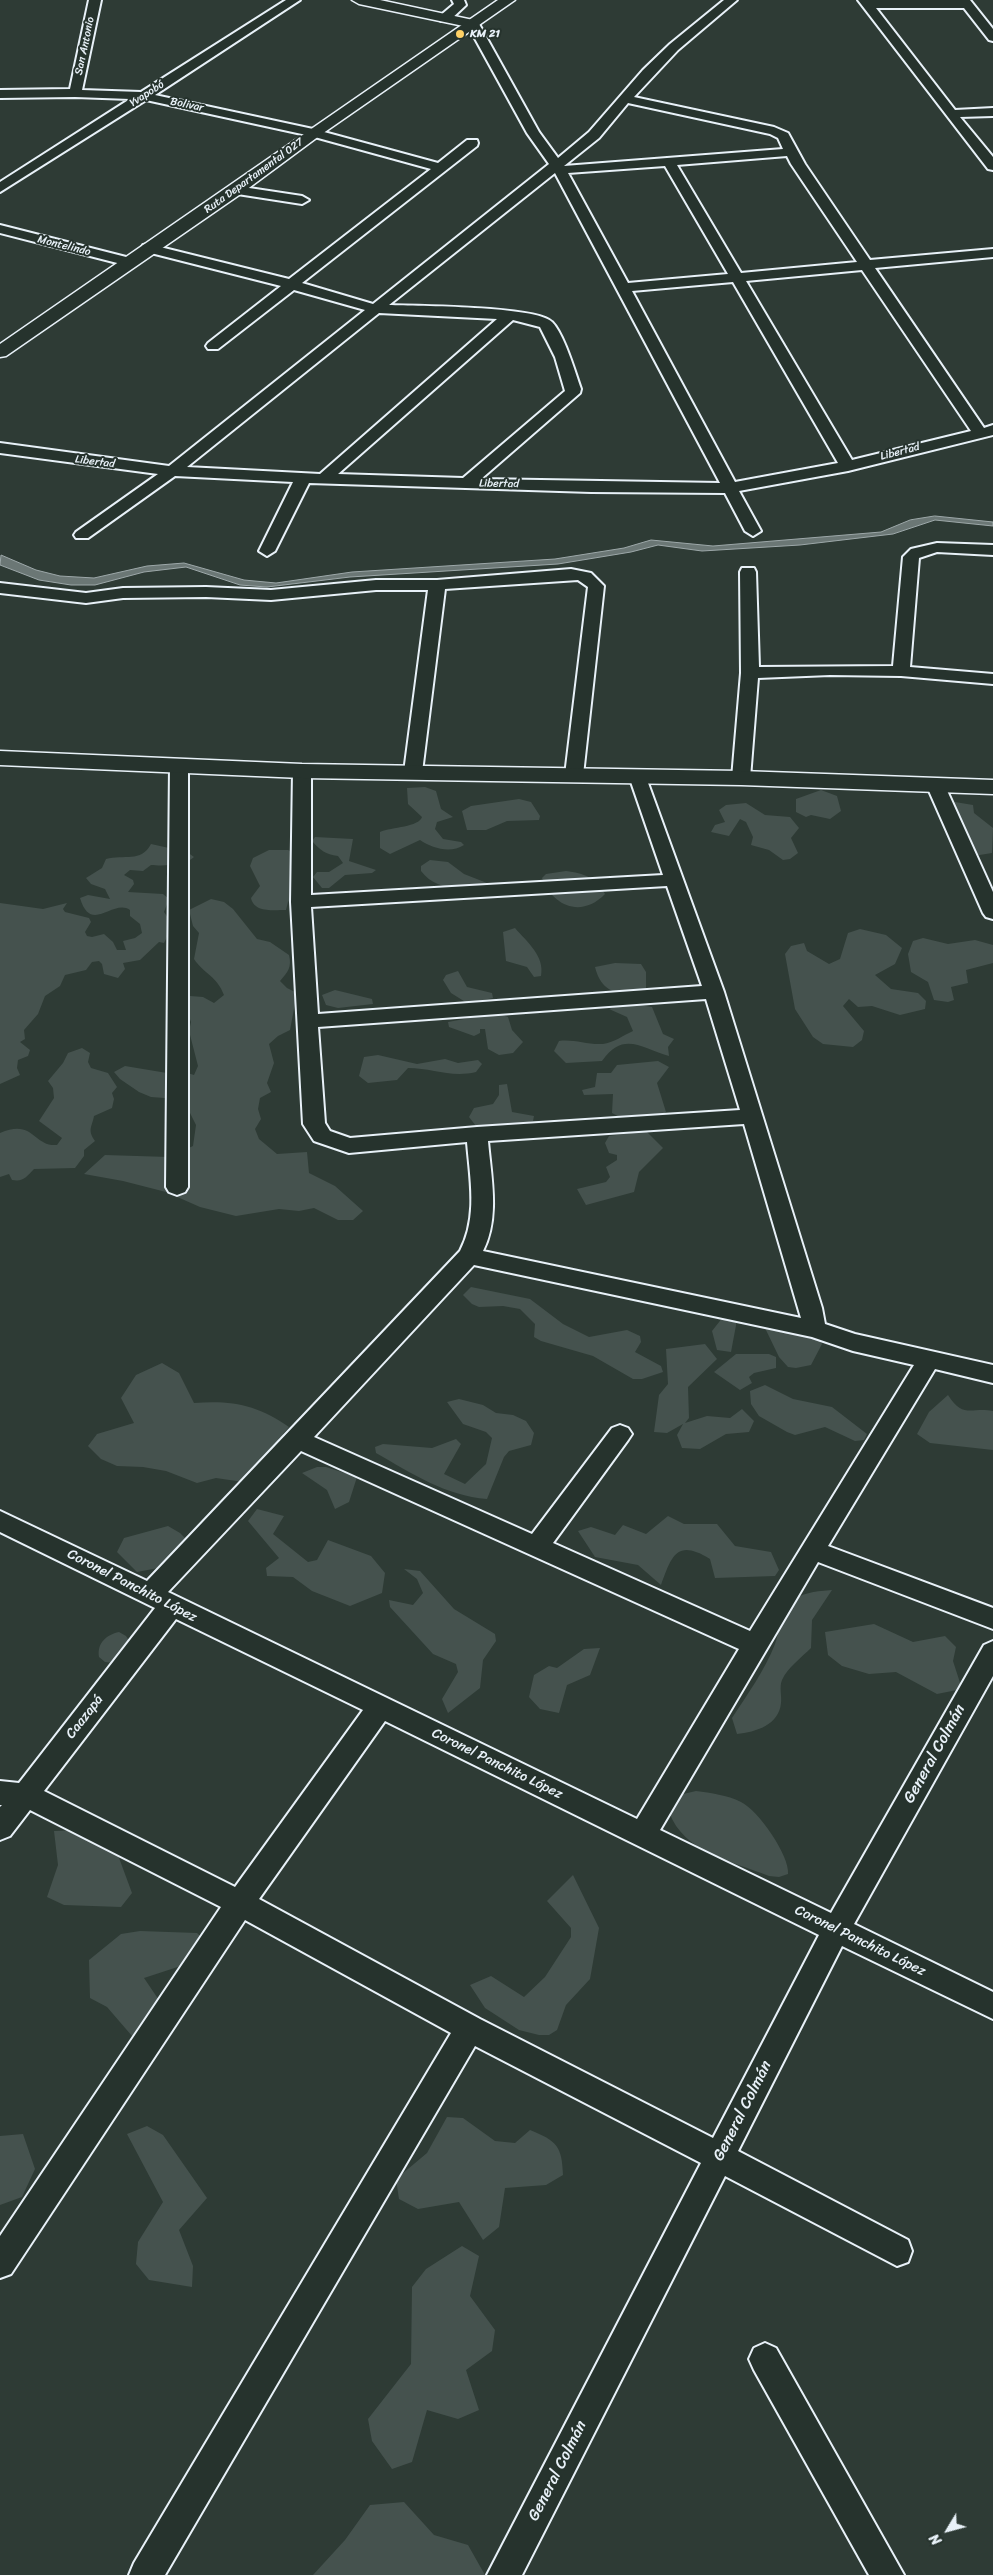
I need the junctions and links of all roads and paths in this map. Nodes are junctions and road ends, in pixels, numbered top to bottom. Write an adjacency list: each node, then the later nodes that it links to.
1 (95, 0): 12 (street, San Antonio)
2 (294, 0): 14 (street, Yvapobó)
3 (359, 0): 9 (main road)
4 (458, 0): 9 (street)
5 (508, 0): 10 (main road, Ruta Departamental 027)
6 (731, 0): 15 (street)
7 (866, 2): 8 (street); 17 (street)
8 (966, 2): 11 (street)
9 (445, 18): 10 (main road)
10 (473, 24): 18 (main road, Ruta Departamental 027); 23 (street)
11 (993, 36)
12 (75, 93): 13 (street, Bolivar); 14 (street, Bolivar)
13 (0, 94)
14 (144, 96): 18 (street, Bolivar); 25 (street, Yvapobó)
15 (627, 99): 20 (street); 23 (street)
16 (993, 112): 17 (street)
17 (951, 114): 22 (street)
18 (313, 133): 24 (street, Bolivar); 26 (main road, Ruta Departamental 027)
19 (472, 143): 24 (street)
20 (791, 152): 21 (street); 32 (street)
21 (669, 162): 23 (street); 33 (street)
22 (993, 166)
23 (557, 167): 35 (street); 36 (street)
24 (442, 168): 34 (street)
25 (0, 188)
26 (236, 190): 27 (street); 29 (main road, Ruta Departamental 027)
27 (302, 200)
28 (0, 229): 31 (street, Montelindo)
29 (148, 248): 31 (main road, Ruta Departamental 027); 34 (street)
30 (993, 253): 32 (street)
31 (129, 262): 39 (main road, Ruta Departamental 027)
32 (867, 264): 33 (street); 40 (street)
33 (736, 277): 35 (street); 42 (street)
34 (290, 284): 36 (street); 38 (street)
35 (623, 288): 47 (street)
36 (376, 309): 37 (street); 43 (street)
37 (510, 315): 45 (street); 46 (street)
38 (213, 346)
39 (0, 352)
40 (986, 431): 42 (street, Libertad)
41 (0, 448): 43 (street, Libertad)
42 (848, 466): 47 (street, Libertad)
43 (172, 471): 44 (street, Libertad); 49 (street)
44 (303, 478): 45 (street, Libertad); 51 (street)
45 (323, 479): 46 (street, Libertad)
46 (467, 483): 47 (street, Libertad)
47 (728, 488): 48 (street)
48 (753, 531)
49 (82, 535)
50 (993, 550): 55 (street)
51 (267, 551)
52 (748, 572): 56 (street)
53 (437, 585): 54 (street); 61 (street); 62 (street)
54 (0, 588)
55 (901, 671): 56 (street); 57 (street)
56 (750, 673): 64 (street)
57 (993, 678)
58 (0, 758): 59 (main road)
59 (179, 766): 60 (main road); 74 (street)
60 (302, 770): 61 (main road); 68 (street)
61 (413, 772): 62 (main road)
62 (574, 775): 63 (main road)
63 (638, 776): 64 (main road); 67 (street)
64 (741, 778): 65 (main road)
65 (935, 784): 66 (main road); 69 (street)
66 (993, 786)
67 (675, 880): 68 (street); 70 (street)
68 (301, 902): 71 (street)
69 (993, 913)
70 (714, 992): 71 (street); 72 (street)
71 (310, 1021): 73 (street)
72 (751, 1116): 73 (street); 76 (street)
73 (477, 1134): 75 (street, Caazapá)
74 (177, 1187)
75 (469, 1256): 76 (street); 80 (street, Caazapá)
76 (814, 1329): 77 (street)
77 (929, 1360): 78 (street); 83 (street)
78 (993, 1374)
79 (620, 1434): 82 (street)
80 (298, 1439): 82 (street); 84 (street, Caazapá)
81 (0, 1521): 84 (street, Coronel Panchito López)
82 (536, 1547): 86 (street)
83 (812, 1550): 85 (street); 86 (street)
84 (160, 1600): 88 (street, Coronel Panchito López); 89 (street, Caazapá)
85 (993, 1619)
86 (756, 1645): 91 (street)
87 (993, 1652): 93 (street, General Colmán)
88 (380, 1707): 91 (street, Coronel Panchito López); 92 (street)
89 (13, 1794): 90 (street, Caazapá); 92 (street)
90 (0, 1828)
91 (642, 1835): 93 (street, Coronel Panchito López)
92 (240, 1903): 95 (street); 98 (street)
93 (836, 1930): 94 (street, Coronel Panchito López); 96 (street, General Colmán)
94 (993, 2006)
95 (470, 2028): 96 (street); 100 (street)
96 (720, 2157): 97 (street); 101 (street, General Colmán)
97 (897, 2252)
98 (0, 2263)
99 (765, 2359): 102 (street)
100 (146, 2575)
101 (504, 2575)
102 (887, 2575)

